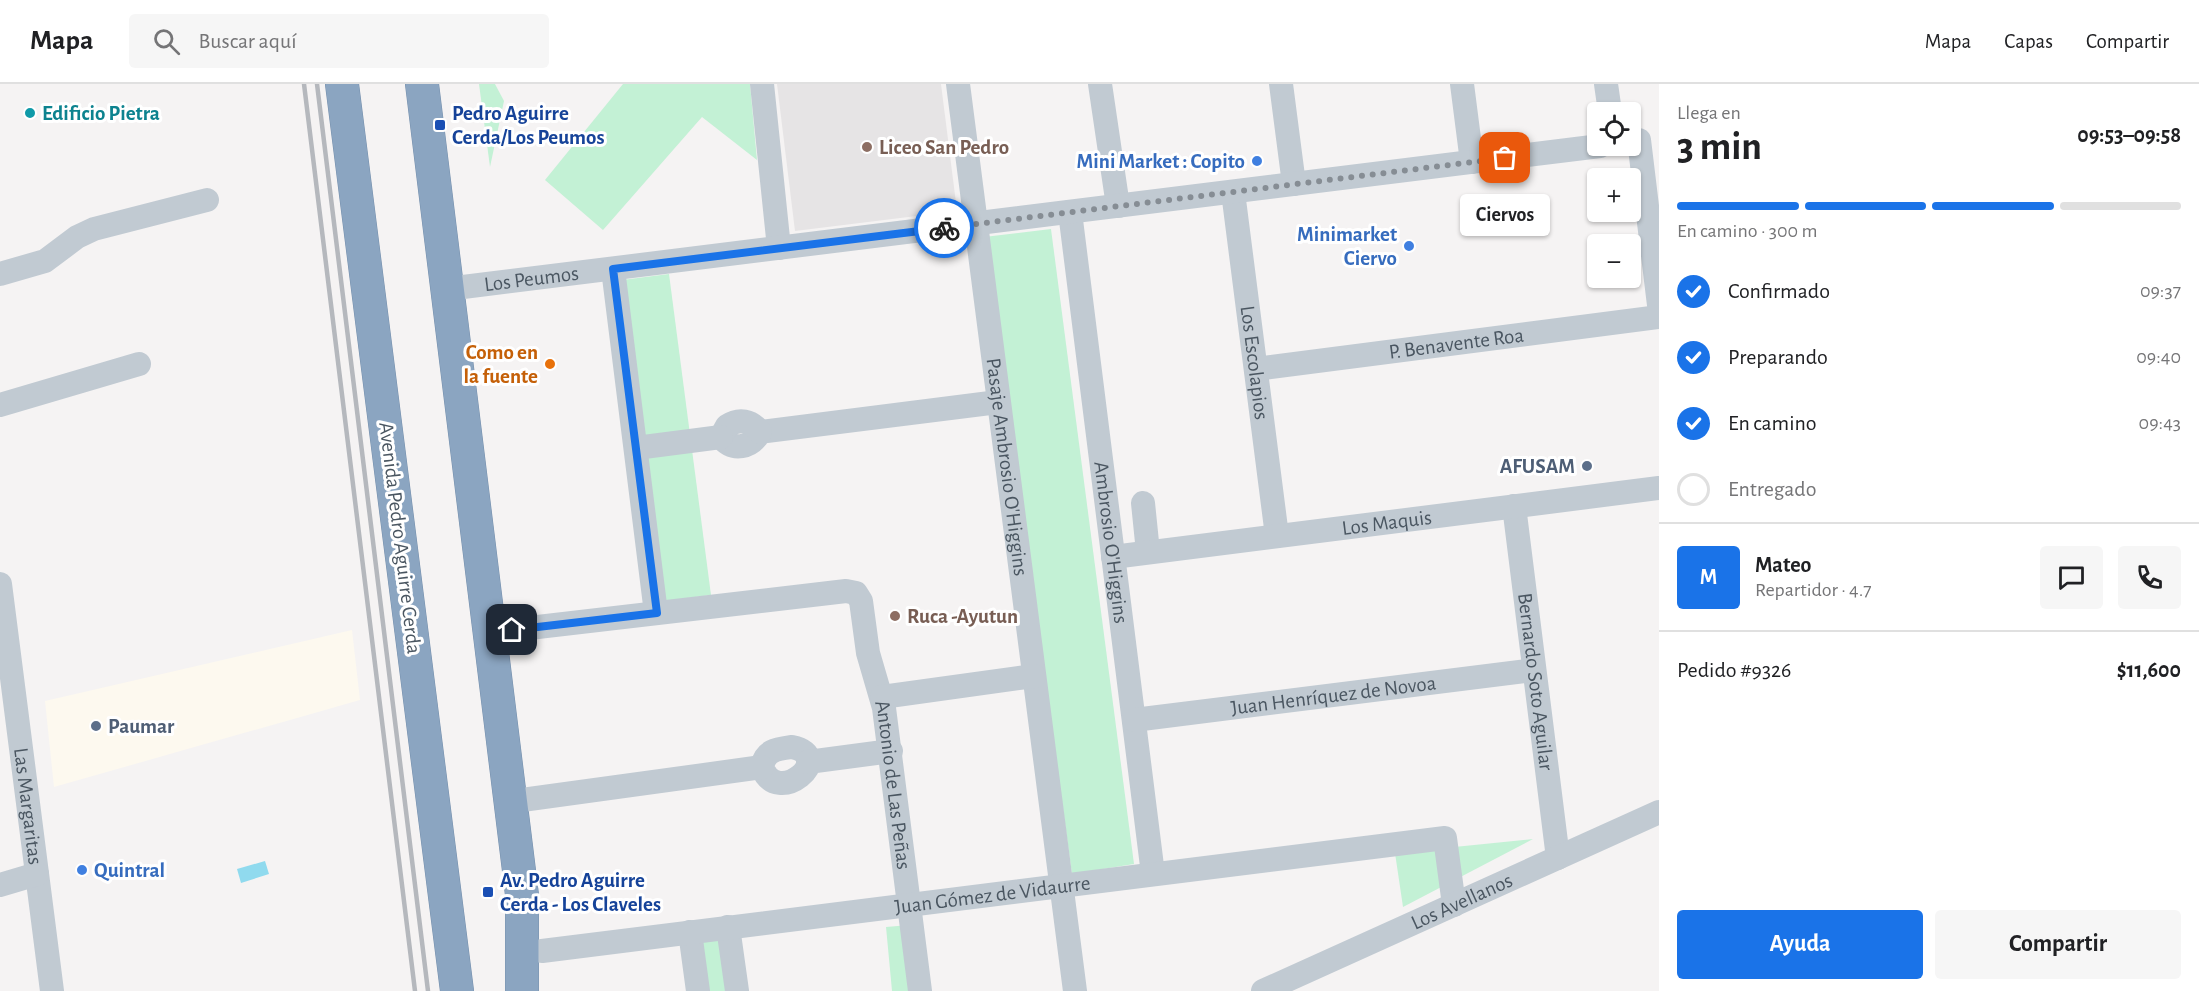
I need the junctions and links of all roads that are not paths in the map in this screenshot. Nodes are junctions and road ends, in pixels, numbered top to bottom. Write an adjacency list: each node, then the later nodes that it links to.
1 (342, 84): 58 (highway, Avenida Pedro Aguirre Cerda)
2 (422, 84): 59 (highway)
3 (762, 84): 19 (street)
4 (958, 84): 18 (street, Pasaje Ambrosio O'Higgins)
5 (1100, 84): 16 (street)
6 (1281, 84): 13 (street)
7 (1462, 84): 12 (street)
8 (1606, 84): 9 (street)
9 (1609, 102)
10 (1643, 140): 23 (street)
11 (1587, 148): 12 (street, Los Peumos)
12 (1472, 162): 13 (street, Los Peumos)
13 (1293, 184): 14 (street, Los Peumos)
14 (1233, 192): 16 (street, Los Peumos); 26 (street, Los Escolapios)
15 (207, 200): 21 (street)
16 (1118, 206): 17 (street, Los Peumos)
17 (1070, 212): 18 (street, Los Peumos); 35 (street, Ambrosio O'Higgins)
18 (975, 224): 19 (street, Los Peumos); 27 (street, Pasaje Ambrosio O'Higgins)
19 (779, 248): 20 (street, Los Peumos)
20 (613, 269): 22 (street, Los Peumos); 29 (street)
21 (0, 274)
22 (463, 287)
23 (1659, 305)
24 (1659, 317): 26 (street, P. Benavente Roa)
25 (139, 364): 28 (street)
26 (1256, 369): 33 (street, Los Escolapios)
27 (998, 402): 29 (street); 40 (street, Pasaje Ambrosio O'Higgins)
28 (0, 405)
29 (636, 448): 37 (street)
30 (1659, 488): 32 (street, Los Maquis)
31 (1143, 503): 34 (street)
32 (1514, 506): 33 (street, Los Maquis); 39 (street, Bernardo Soto Aguilar)
33 (1277, 536): 34 (street, Los Maquis)
34 (1148, 552): 35 (street, Los Maquis)
35 (1113, 556): 42 (street, Ambrosio O'Higgins)
36 (0, 584): 43 (street, Las Margaritas)
37 (657, 613): 38 (street); 41 (street, Antonio de Las Peñas)
38 (512, 630)
39 (1534, 670): 42 (street, Juan Henríquez de Novoa); 47 (street, Bernardo Soto Aguilar)
40 (1034, 676): 41 (street); 51 (street, Pasaje Ambrosio O'Higgins)
41 (882, 697): 44 (street, Antonio de Las Peñas)
42 (1134, 720): 49 (street, Ambrosio O'Higgins)
43 (9, 725): 48 (street, Las Margaritas)
44 (891, 751): 45 (street); 52 (street, Antonio de Las Peñas)
45 (522, 800)
46 (1659, 812): 47 (street, Los Avellanos)
47 (1558, 858): 53 (street, Los Avellanos)
48 (37, 874): 50 (street); 57 (street, Las Margaritas)
49 (1153, 874): 51 (street, Juan Gómez de Vidaurre); 53 (street, Juan Gómez de Vidaurre)
50 (0, 885)
51 (1061, 885): 52 (street, Juan Gómez de Vidaurre); 63 (street, Pasaje Ambrosio O'Higgins)
52 (910, 904): 54 (street, Juan Gómez de Vidaurre); 62 (street, Antonio de Las Peñas)
53 (1454, 905): 64 (street, Los Avellanos)
54 (728, 927): 55 (street, Juan Gómez de Vidaurre); 61 (street)
55 (690, 932): 56 (street, Juan Gómez de Vidaurre); 60 (street)
56 (542, 951)
57 (52, 991)
58 (457, 991)
59 (522, 991)
60 (698, 991)
61 (737, 991)
62 (920, 991)
63 (1075, 991)
64 (1263, 991)

